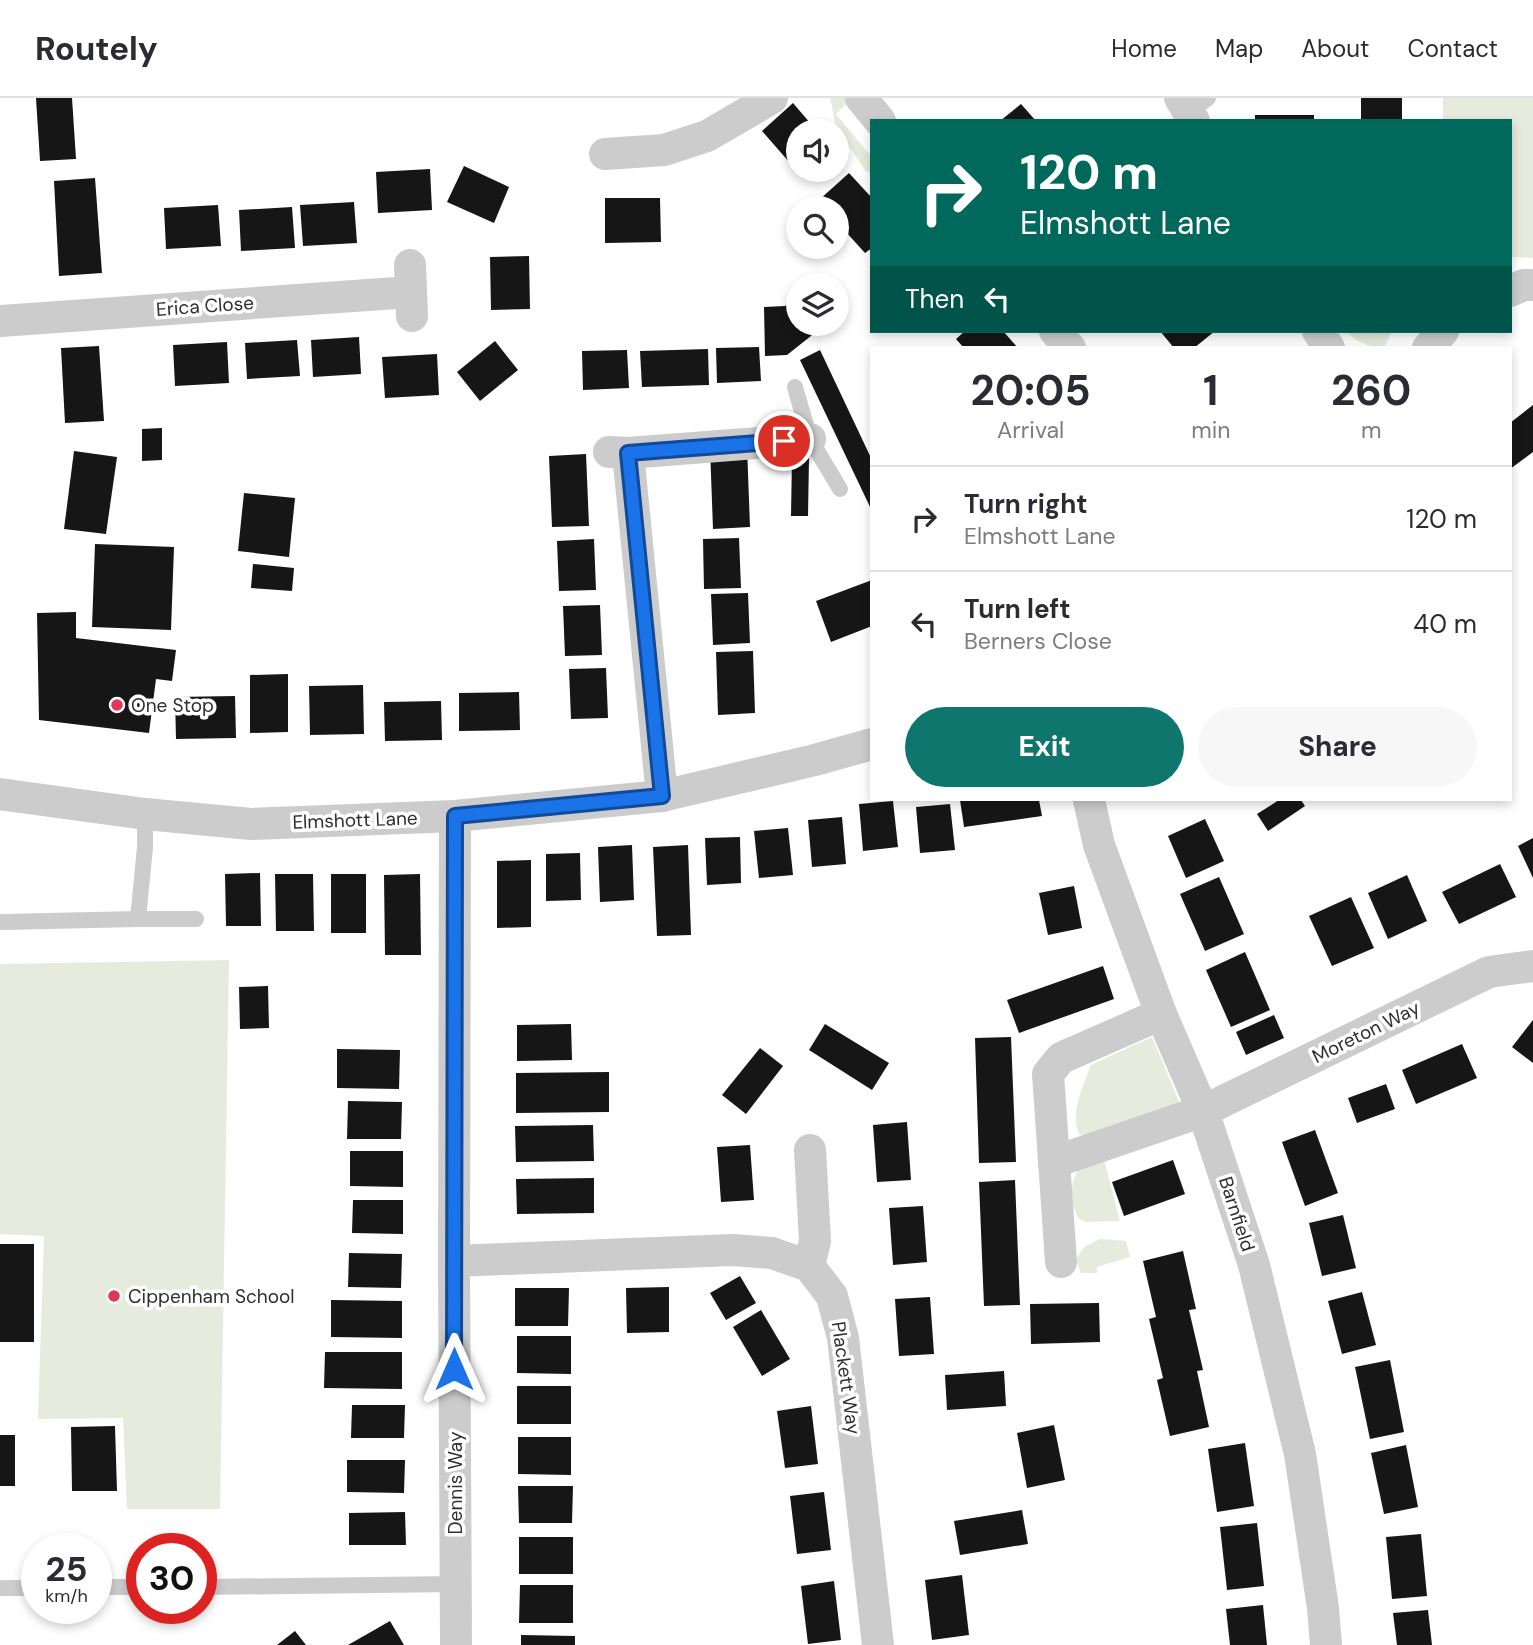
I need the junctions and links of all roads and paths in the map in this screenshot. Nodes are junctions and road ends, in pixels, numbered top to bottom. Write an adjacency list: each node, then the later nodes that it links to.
1 (772, 98): 4 (street)
2 (861, 98): 3 (street)
3 (878, 119)
4 (605, 154)
5 (1533, 285): 6 (street)
6 (1512, 289)
7 (411, 291): 8 (street, Erica Close)
8 (0, 321)
9 (795, 387): 10 (lane)
10 (810, 439): 11 (lane); 14 (street)
11 (840, 489)
12 (870, 745): 14 (street, Elmshott Lane)
13 (0, 794): 16 (street, Elmshott Lane)
14 (662, 796): 17 (street, Elmshott Lane)
15 (1088, 801): 22 (street, Barnfield)
16 (145, 814): 17 (street, Elmshott Lane); 18 (lane)
17 (455, 816): 26 (street, Dennis Way)
18 (138, 919): 19 (lane); 20 (lane)
19 (195, 919)
20 (3, 922)
21 (1533, 966): 23 (street, Moreton Way)
22 (1161, 1014): 23 (street, Barnfield); 25 (street)
23 (1203, 1111): 25 (street, Moreton Way); 35 (street, Barnfield)
24 (810, 1150): 28 (street)
25 (1054, 1162): 27 (street)
26 (454, 1261): 28 (street); 29 (street, Dennis Way)
27 (1060, 1262)
28 (810, 1266): 34 (street, Plackett Way)
29 (456, 1584): 30 (lane); 33 (street, Dennis Way)
30 (217, 1587)
31 (3, 1588): 32 (lane)
32 (21, 1588)
33 (456, 1645)
34 (878, 1645)
35 (1326, 1645)

